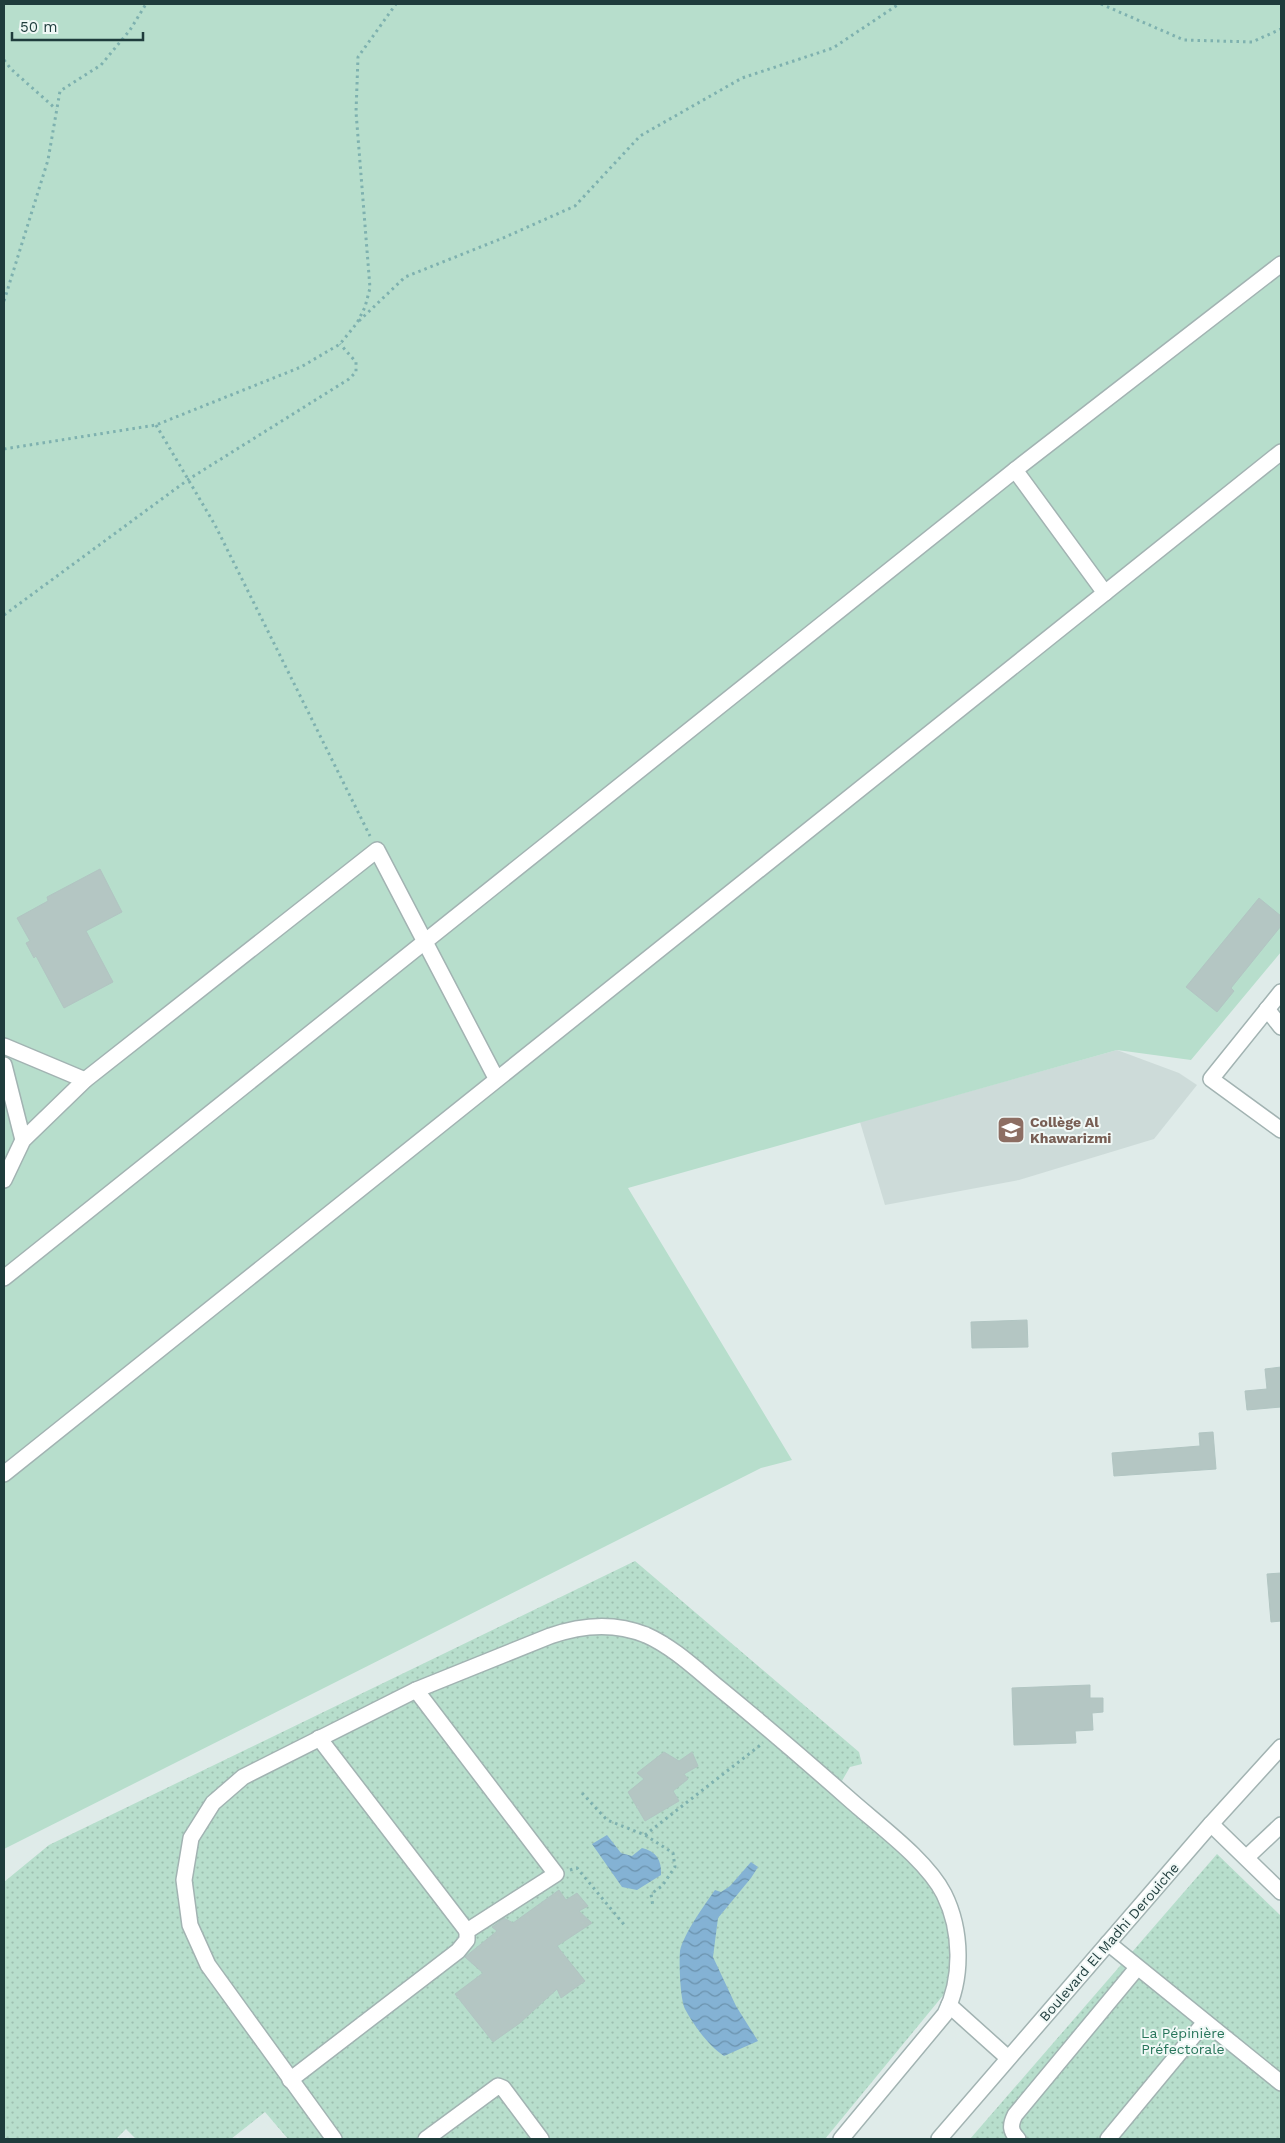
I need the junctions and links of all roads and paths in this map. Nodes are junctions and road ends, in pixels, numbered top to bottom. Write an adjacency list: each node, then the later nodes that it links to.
1 (146, 4): 7 (path)
2 (396, 4): 10 (path)
3 (898, 4): 10 (path)
4 (1101, 4): 5 (path)
5 (1281, 29)
6 (4, 60): 7 (path)
7 (57, 110): 9 (path)
8 (1281, 264): 15 (street)
9 (4, 301)
10 (357, 323): 11 (path)
11 (340, 344): 12 (path); 16 (path)
12 (156, 425): 13 (path); 16 (path)
13 (4, 449)
14 (1281, 452): 17 (street)
15 (1015, 470): 17 (street); 20 (street)
16 (189, 479): 18 (path); 19 (path)
17 (1105, 593): 26 (street)
18 (4, 615)
19 (377, 850): 20 (street); 27 (street)
20 (423, 941): 26 (street); 31 (street)
21 (1281, 992): 22 (street)
22 (1267, 1009): 23 (street); 28 (street)
23 (1281, 1026)
24 (4, 1046): 27 (street)
25 (4, 1065): 29 (street)
26 (496, 1078): 32 (street)
27 (85, 1080): 29 (street)
28 (1281, 1130)
29 (23, 1140): 30 (street)
30 (4, 1180)
31 (4, 1278)
32 (4, 1474)
33 (416, 1690): 34 (street); 35 (street); 42 (street)
34 (776, 1734): 40 (path); 49 (street)
35 (319, 1738): 46 (street); 52 (street)
36 (1279, 1754): 38 (street, Boulevard El Madhi Derouiche)
37 (582, 1793): 40 (path)
38 (1211, 1824): 41 (street); 47 (street, Boulevard El Madhi Derouiche)
39 (1281, 1825): 41 (street)
40 (645, 1835): 44 (path)
41 (1246, 1857): 43 (street)
42 (556, 1874): 45 (path); 46 (street)
43 (1281, 1892)
44 (653, 1907)
45 (626, 1927)
46 (467, 1931): 52 (street)
47 (1108, 1943): 48 (street); 51 (street, Boulevard El Madhi Derouiche)
48 (1137, 1968): 50 (street); 59 (street)
49 (949, 2006): 51 (street); 57 (street)
50 (1204, 2022): 53 (street); 60 (street)
51 (1008, 2058): 58 (street, Boulevard El Madhi Derouiche)
52 (290, 2080): 54 (street)
53 (1281, 2083)
54 (326, 2137)
55 (426, 2139): 56 (street)
56 (541, 2139)
57 (841, 2139)
58 (939, 2139)
59 (1018, 2139)
60 (1108, 2139)

